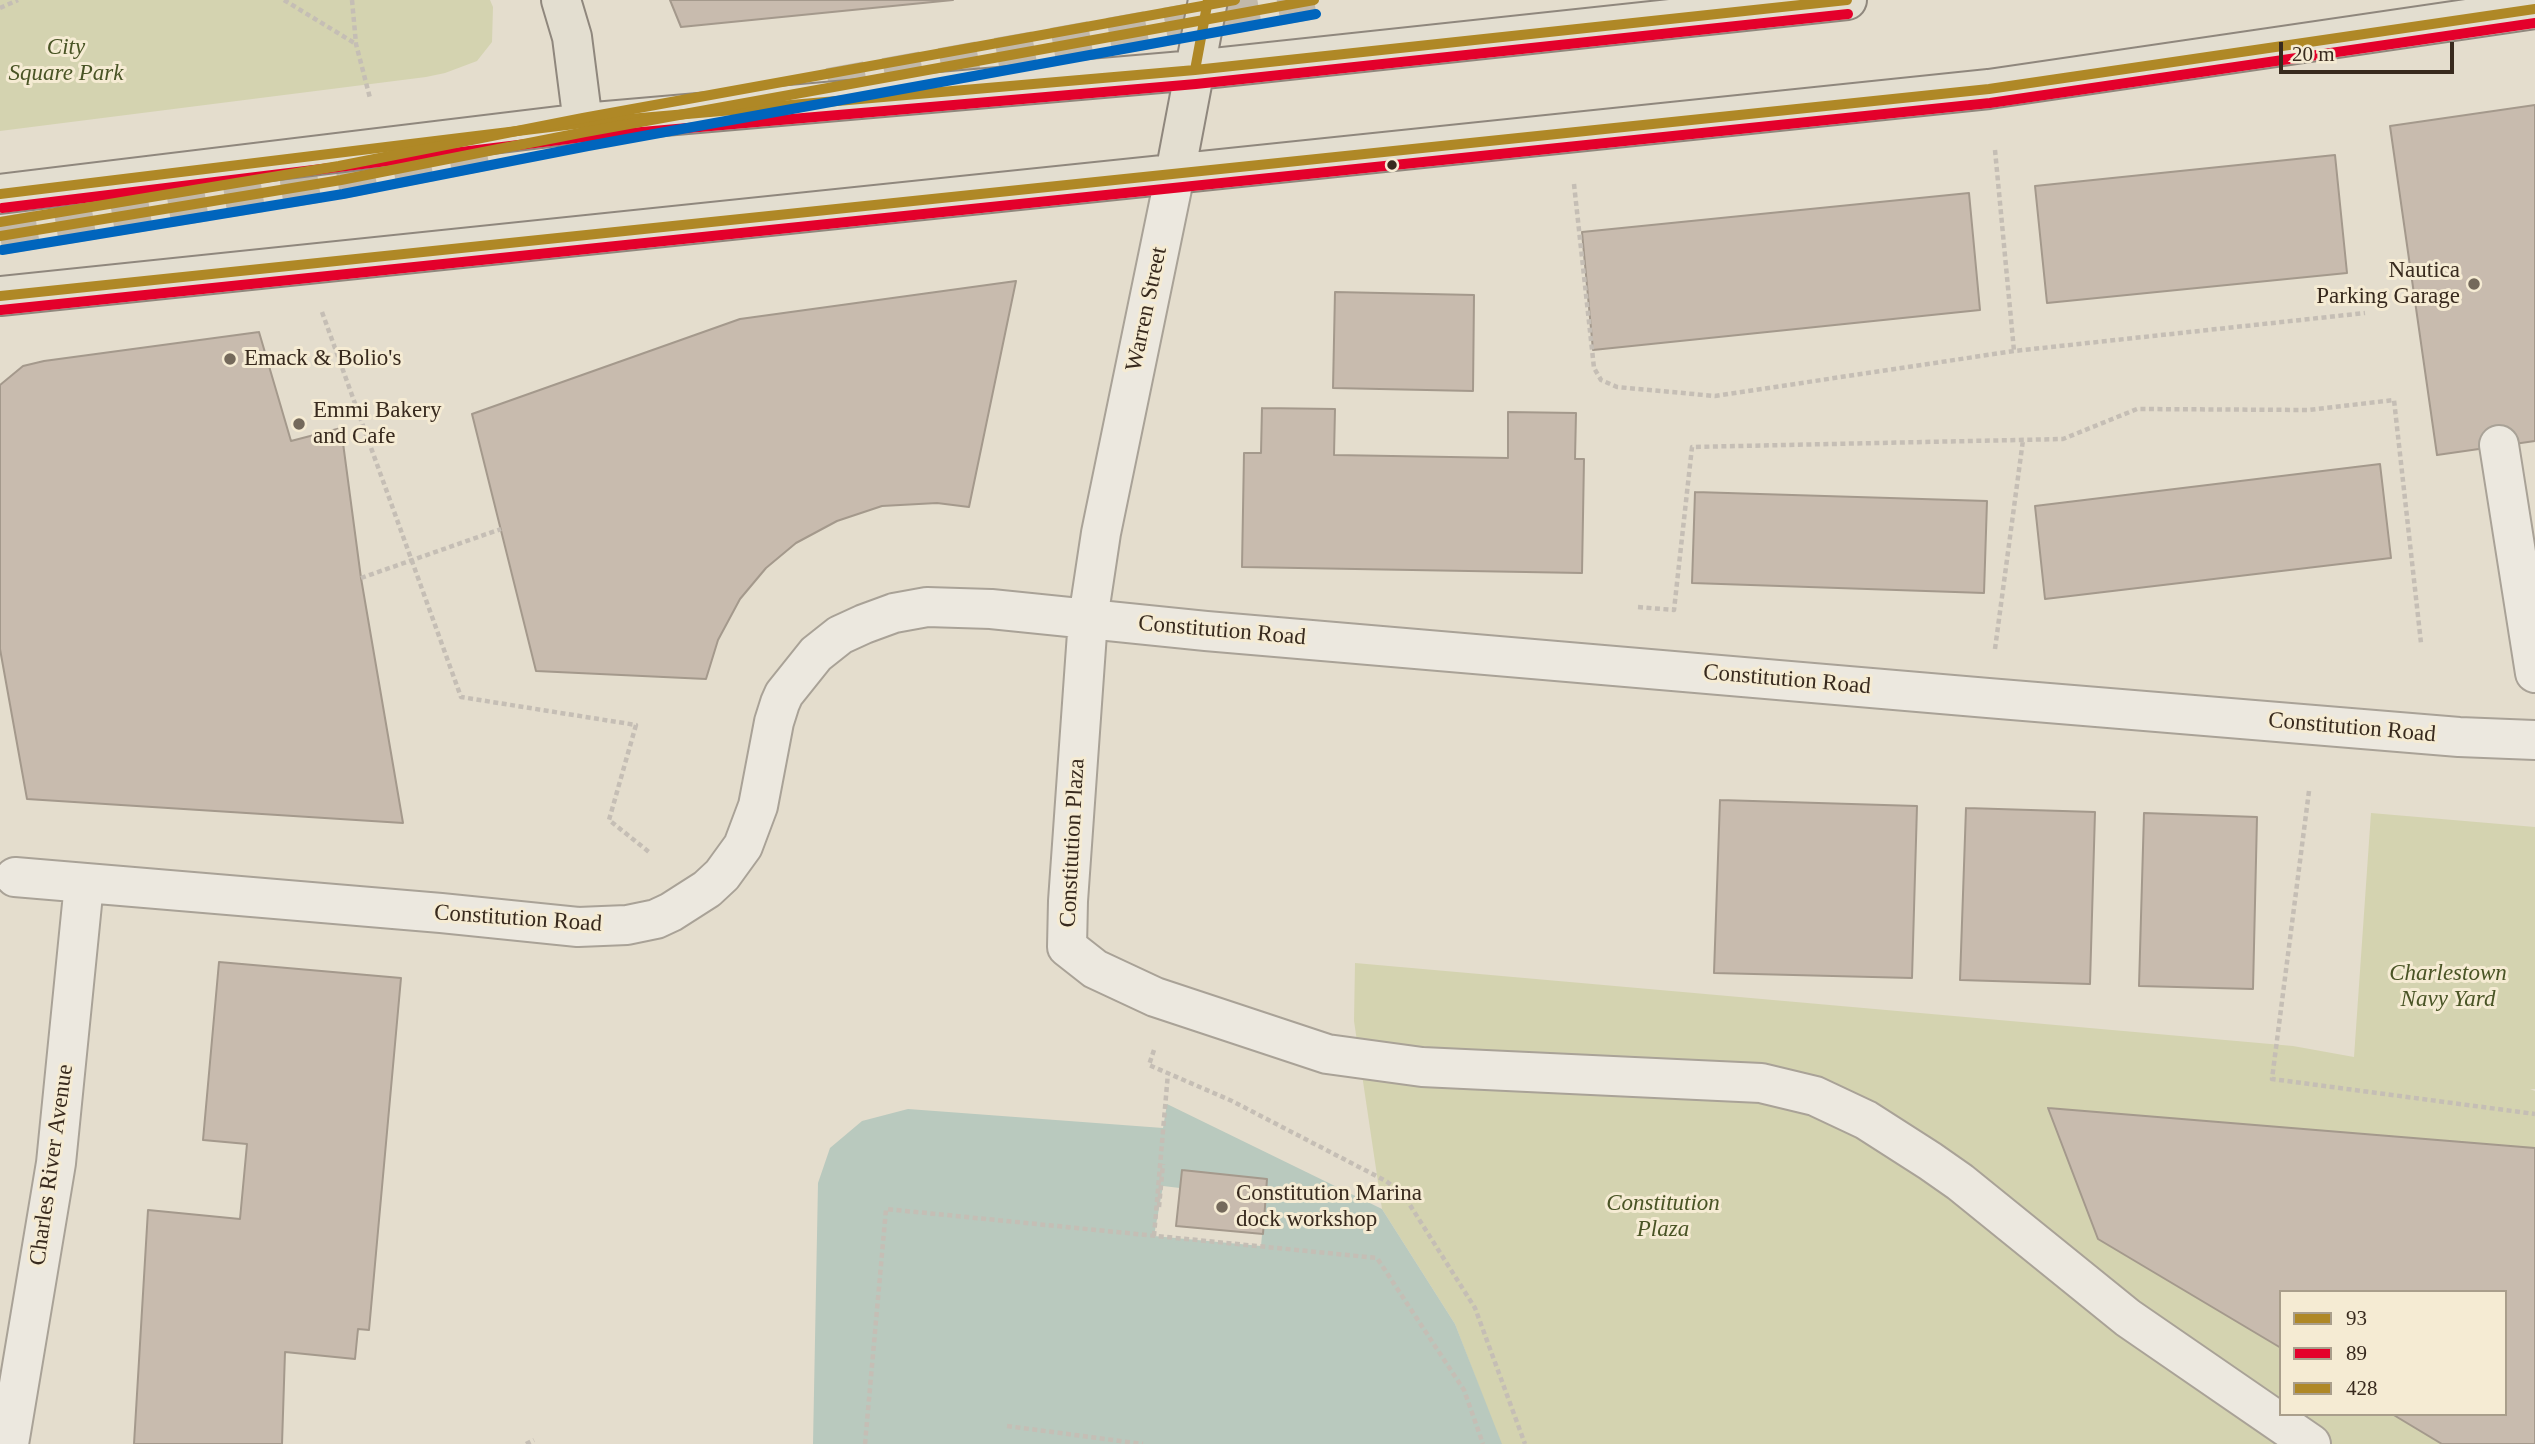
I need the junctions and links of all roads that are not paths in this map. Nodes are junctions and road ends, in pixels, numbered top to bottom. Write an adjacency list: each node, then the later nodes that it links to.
1 (561, 0): 6 (main road)
2 (1208, 0): 5 (main road, Warren Street)
3 (1847, 0): 5 (main road)
4 (2535, 9): 7 (main road)
5 (1195, 70): 6 (main road); 7 (main road, Warren Street)
6 (583, 123): 8 (main road)
7 (1175, 174): 9 (main road); 11 (street, Warren Street)
8 (0, 194)
9 (0, 296)
10 (2499, 445): 12 (street)
11 (1088, 619): 13 (street, Constitution Road); 15 (street, Constitution Road); 17 (street, Constitution Plaza)
12 (2535, 673)
13 (2535, 740)
14 (15, 877): 15 (street, Constitution Road)
15 (84, 884): 16 (street, Charles River Avenue)
16 (9, 1444)
17 (2311, 1444)

